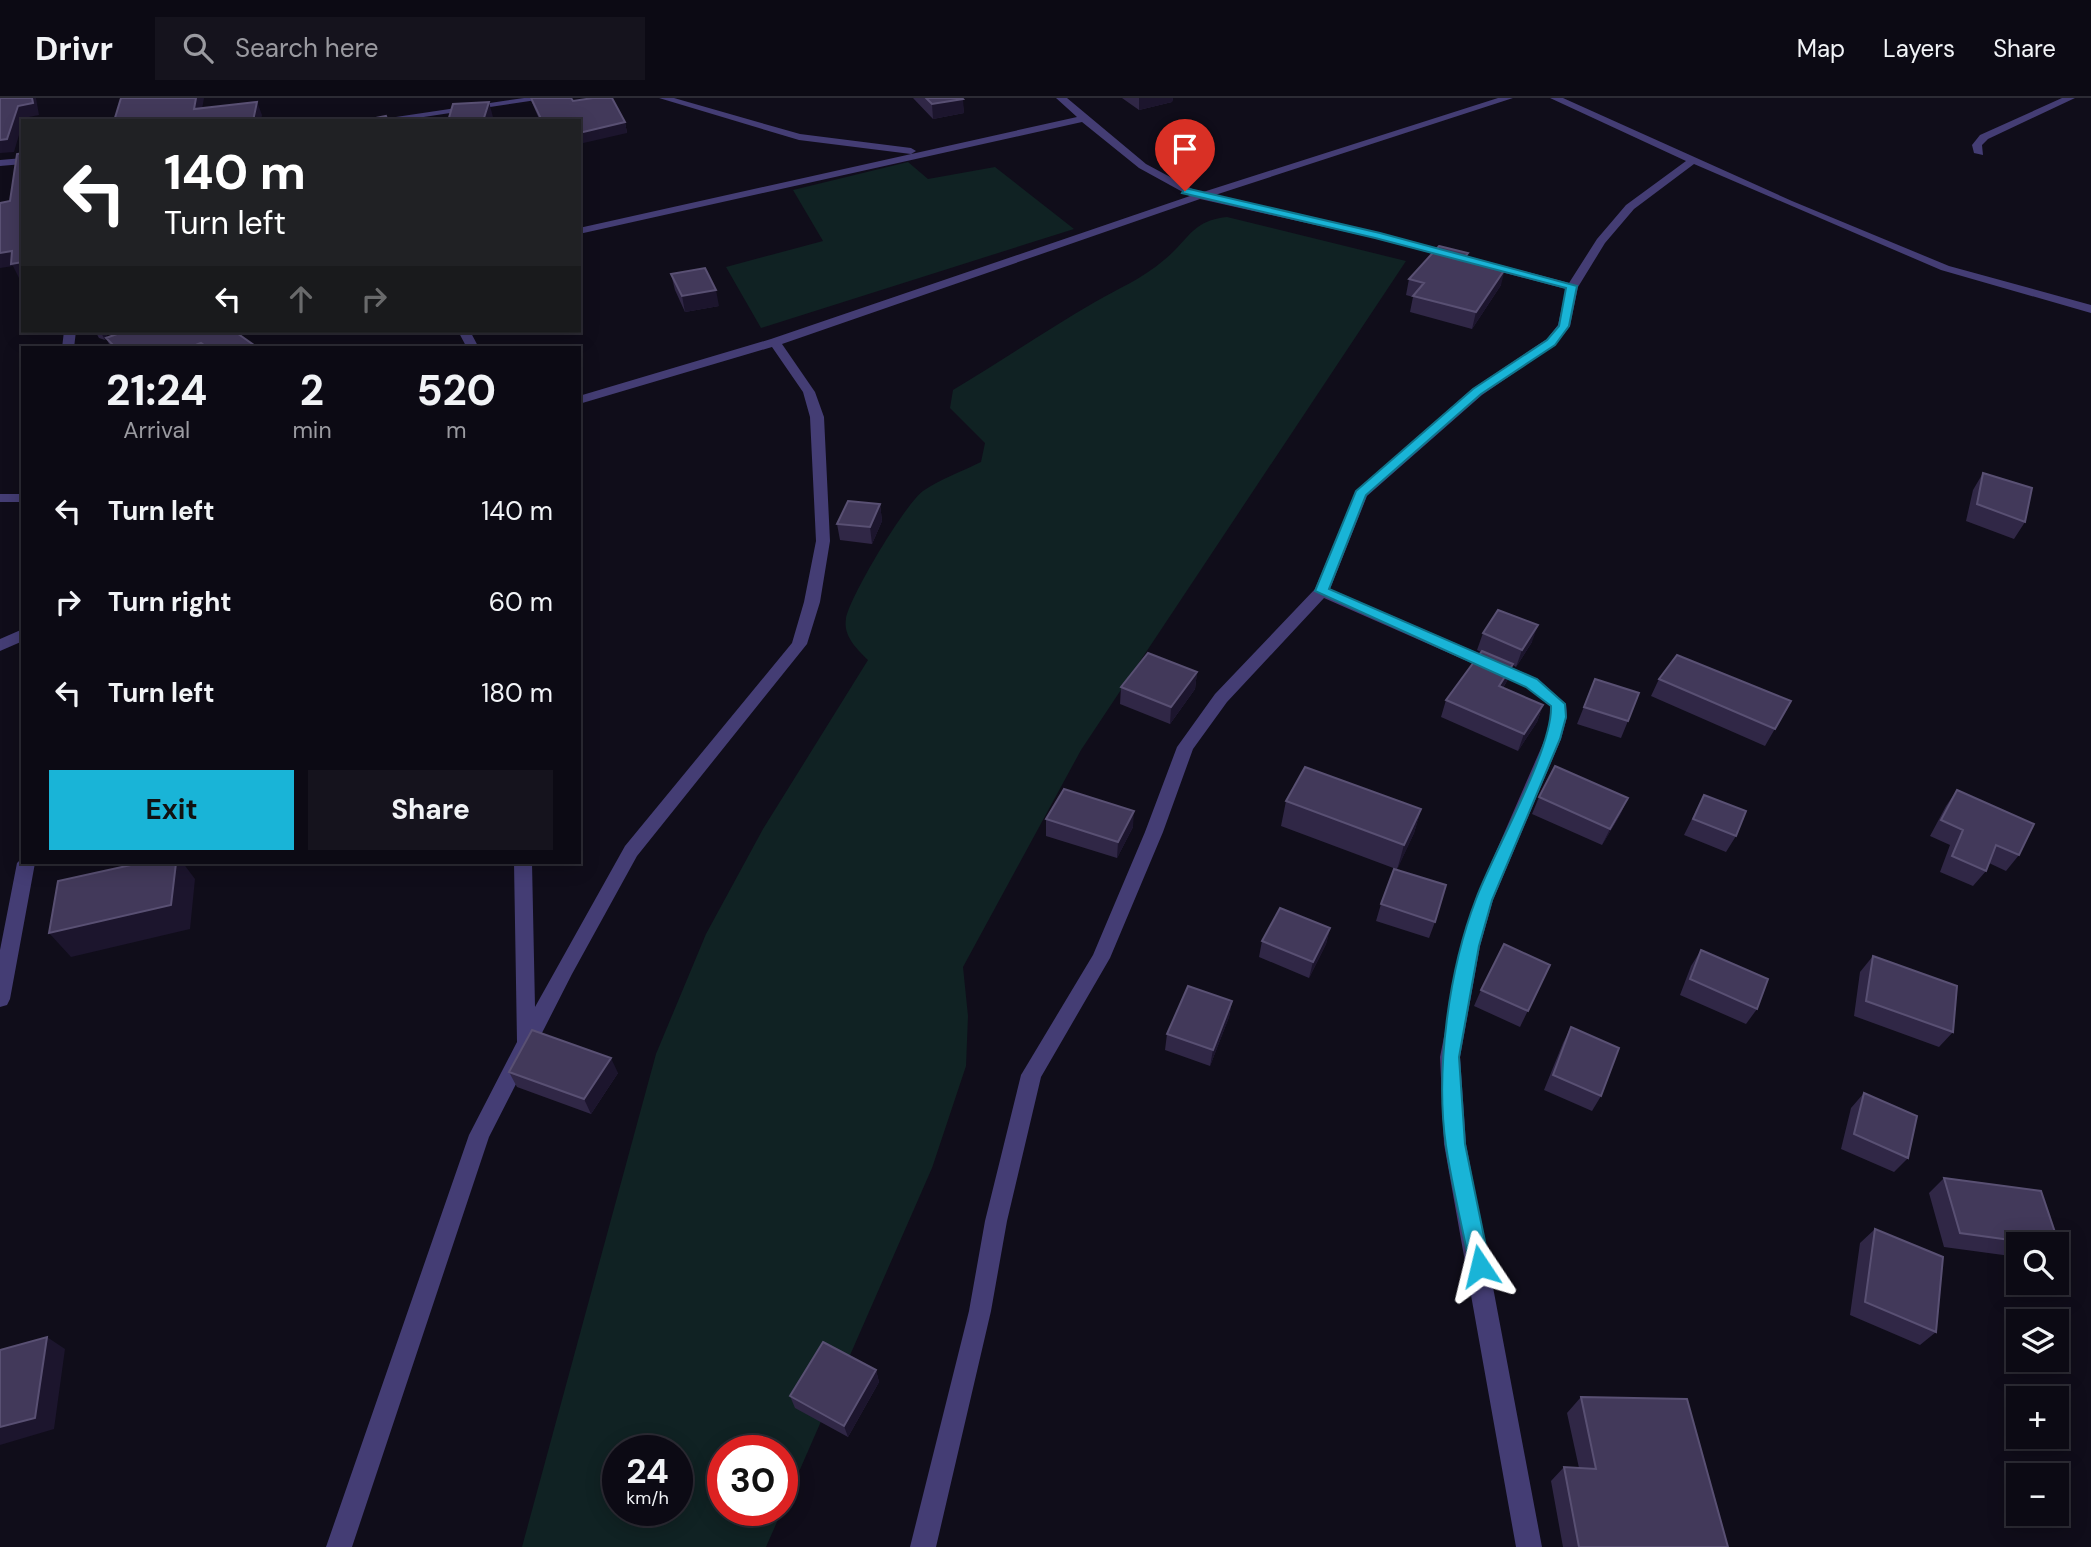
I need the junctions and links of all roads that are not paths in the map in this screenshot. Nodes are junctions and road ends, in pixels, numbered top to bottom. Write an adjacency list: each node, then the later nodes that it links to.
1 (545, 98): 8 (street)
2 (664, 98): 9 (street)
3 (1061, 98): 7 (street)
4 (1508, 98): 14 (street)
5 (1555, 98): 12 (street)
6 (2070, 98): 10 (street)
7 (1083, 118): 9 (street); 14 (street)
8 (389, 119)
9 (929, 153): 15 (street)
10 (1979, 153)
11 (21, 160): 13 (street)
12 (1692, 161): 16 (street); 17 (street)
13 (0, 163)
14 (1199, 196): 16 (street); 18 (street)
15 (581, 230)
16 (1572, 286): 22 (street)
17 (2091, 309)
18 (775, 342): 19 (street); 28 (street)
19 (581, 399)
20 (0, 498): 21 (street)
21 (21, 498)
22 (1322, 591): 30 (street); 31 (street)
23 (21, 635): 24 (street)
24 (0, 646)
25 (26, 864): 27 (street)
26 (523, 864): 28 (street)
27 (0, 999)
28 (526, 1045): 29 (street)
29 (339, 1547)
30 (923, 1547)
31 (1529, 1547)

